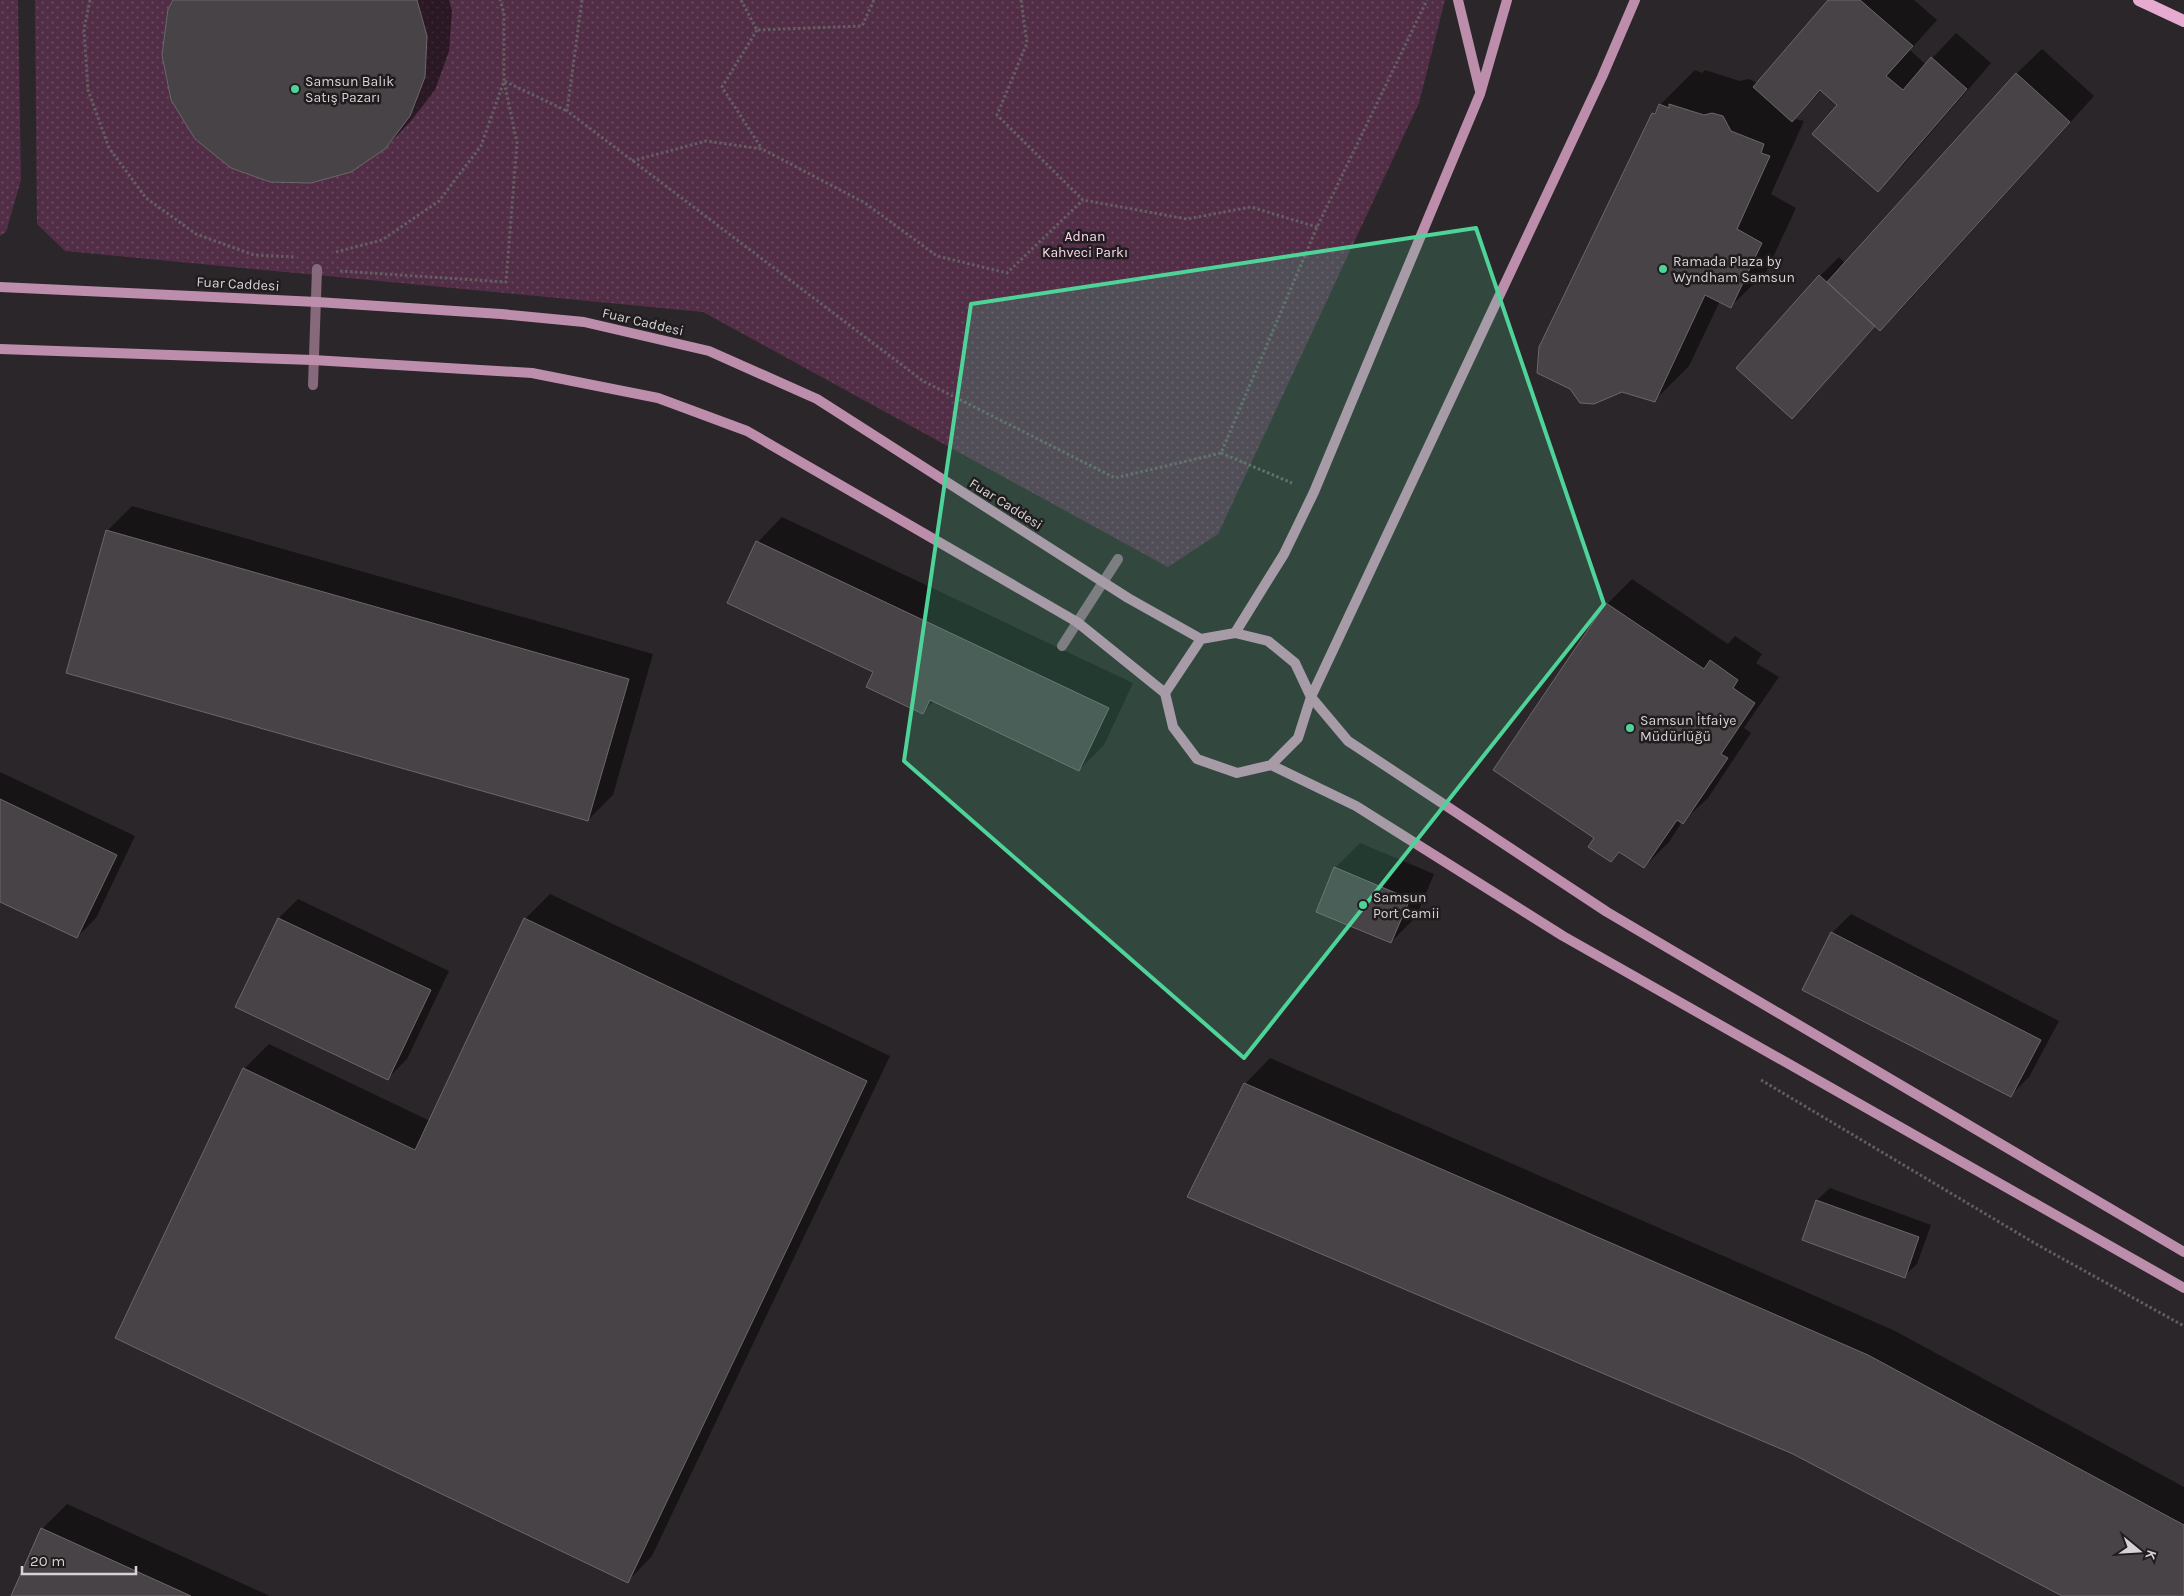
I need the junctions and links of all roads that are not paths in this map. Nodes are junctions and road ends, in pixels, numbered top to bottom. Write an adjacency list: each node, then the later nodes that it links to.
1 (1458, 0): 6 (street)
2 (1507, 0): 6 (street)
3 (1635, 0): 20 (street)
4 (2139, 0): 5 (main road)
5 (2184, 21)
6 (1480, 94): 16 (street)
7 (317, 270): 9 (street)
8 (0, 287): 9 (street, Fuar Caddesi)
9 (317, 302): 11 (street); 14 (street, Fuar Caddesi)
10 (0, 349): 11 (street)
11 (313, 360): 12 (street); 15 (street)
12 (313, 384)
13 (1118, 559): 14 (street)
14 (1103, 582): 15 (street); 17 (street, Fuar Caddesi)
15 (1077, 622): 18 (street); 19 (street)
16 (1235, 633): 17 (street); 20 (street)
17 (1201, 639): 19 (street)
18 (1062, 646)
19 (1165, 693): 21 (street)
20 (1311, 697): 21 (street); 22 (street)
21 (1271, 765): 23 (street)
22 (2184, 1252)
23 (2184, 1288)

